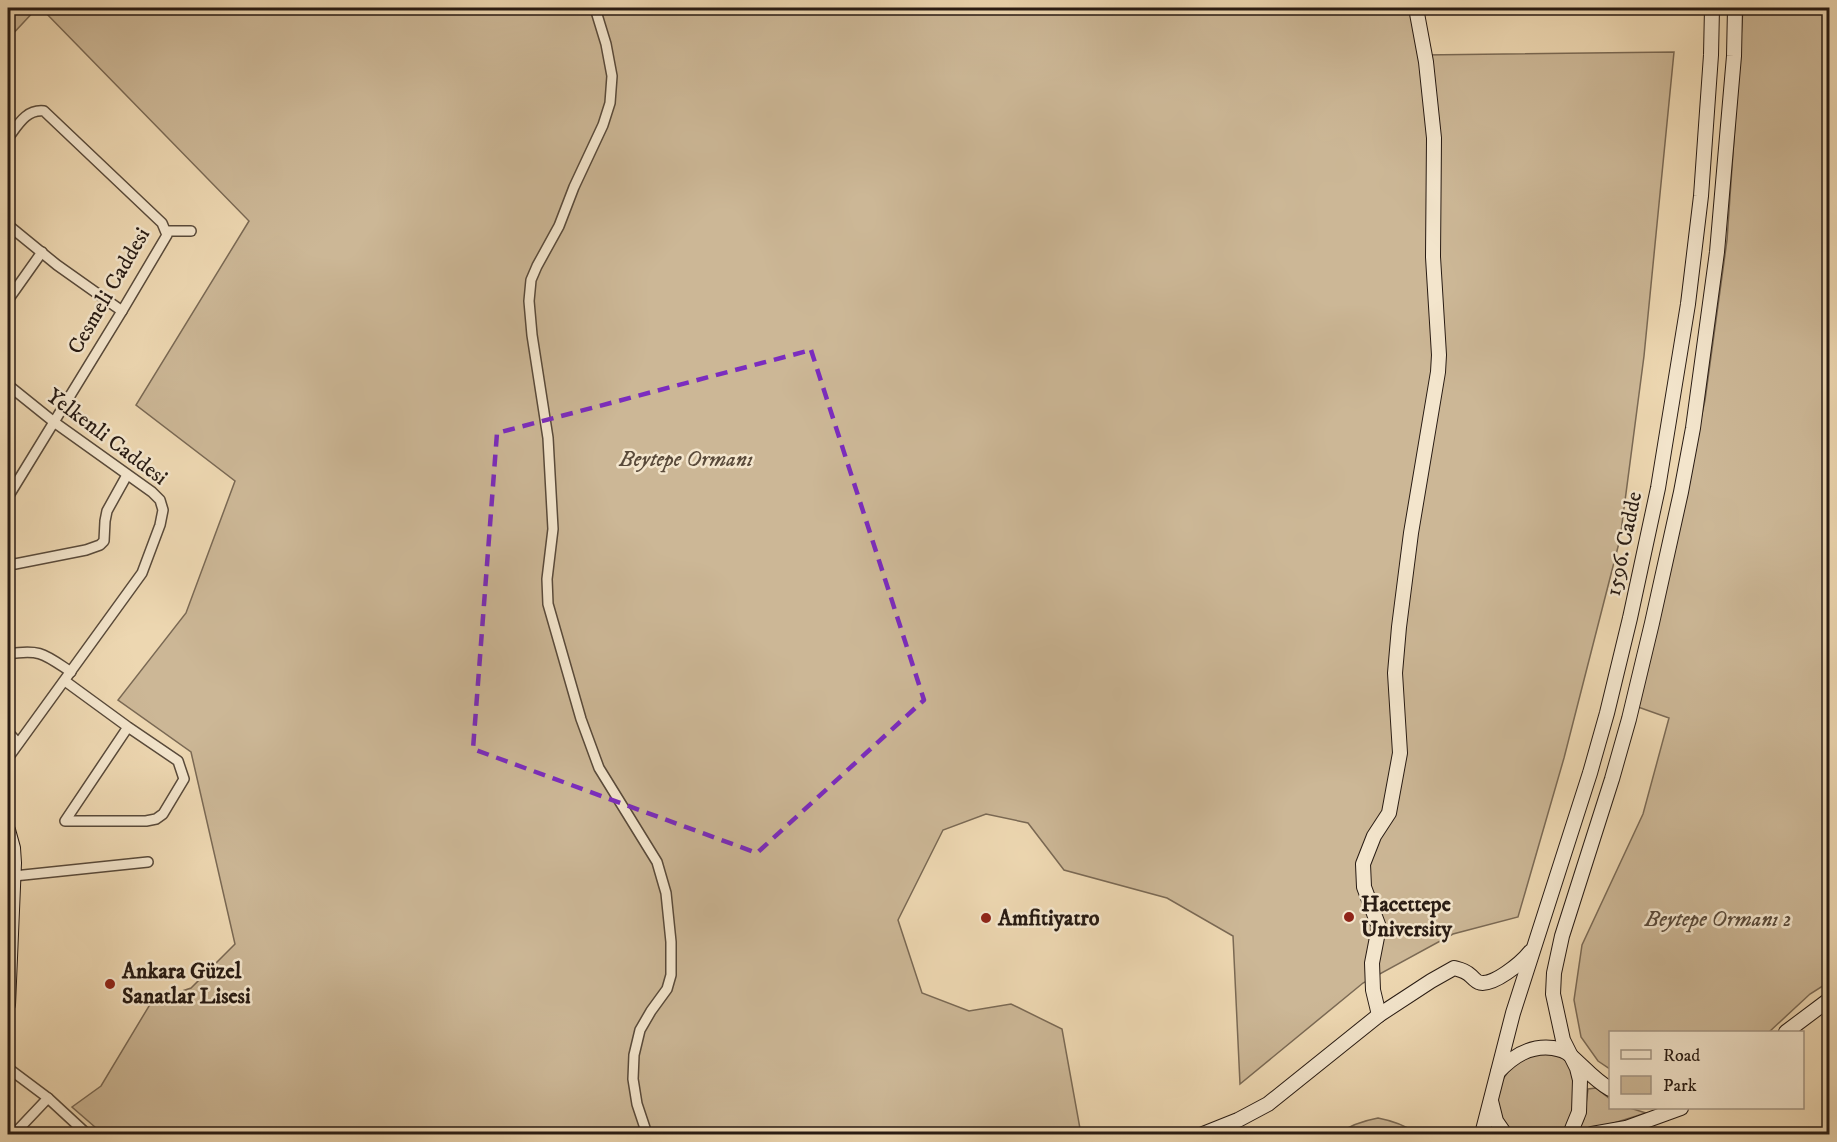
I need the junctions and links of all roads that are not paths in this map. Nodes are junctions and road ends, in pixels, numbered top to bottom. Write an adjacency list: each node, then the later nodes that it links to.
1 (595, 8): 41 (street)
2 (1416, 8): 30 (main road)
3 (1712, 8): 27 (main road, 1596. Cadde)
4 (1735, 8): 32 (main road, 1596. Cadde)
5 (8, 138): 7 (street, Cesmeli Caddesi)
6 (8, 225): 9 (street)
7 (166, 231): 8 (street); 11 (street, Cesmeli Caddesi)
8 (191, 231)
9 (42, 252): 10 (street); 11 (street)
10 (8, 300)
11 (122, 311): 13 (street, Cesmeli Caddesi)
12 (8, 385): 13 (street, Yelkenli Caddesi)
13 (54, 422): 14 (street, Yelkenli Caddesi); 15 (street, Cesmeli Caddesi)
14 (127, 475): 16 (street); 18 (street, Yelkenli Caddesi)
15 (8, 497)
16 (8, 562)
17 (8, 654): 18 (street)
18 (71, 672): 19 (street, Yelkenli Caddesi)
19 (65, 681): 20 (street); 22 (street, Yelkenli Caddesi)
20 (128, 727): 20 (street)
21 (8, 732): 22 (street)
22 (18, 743): 23 (street, Yelkenli Caddesi)
23 (8, 758)
24 (8, 830): 26 (main road)
25 (148, 862): 26 (street)
26 (14, 876): 29 (main road)
27 (1534, 947): 30 (main road); 34 (main road, 1596. Cadde)
28 (1830, 999): 31 (main road)
29 (8, 1005)
30 (1379, 1015): 42 (main road)
31 (1787, 1031)
32 (1569, 1053): 34 (main road); 35 (main road); 45 (main road, 1596. Cadde)
33 (8, 1068): 37 (street)
34 (1497, 1073): 36 (main road, 1596. Cadde)
35 (1609, 1088)
36 (1491, 1096): 43 (main road, 1596. Cadde); 44 (main road, 1596. Cadde)
37 (48, 1098): 39 (street); 40 (street)
38 (1670, 1109): 46 (main road)
39 (14, 1134)
40 (87, 1134)
41 (647, 1134)
42 (1203, 1134)
43 (1482, 1134)
44 (1505, 1134)
45 (1570, 1134)
46 (1592, 1134)

